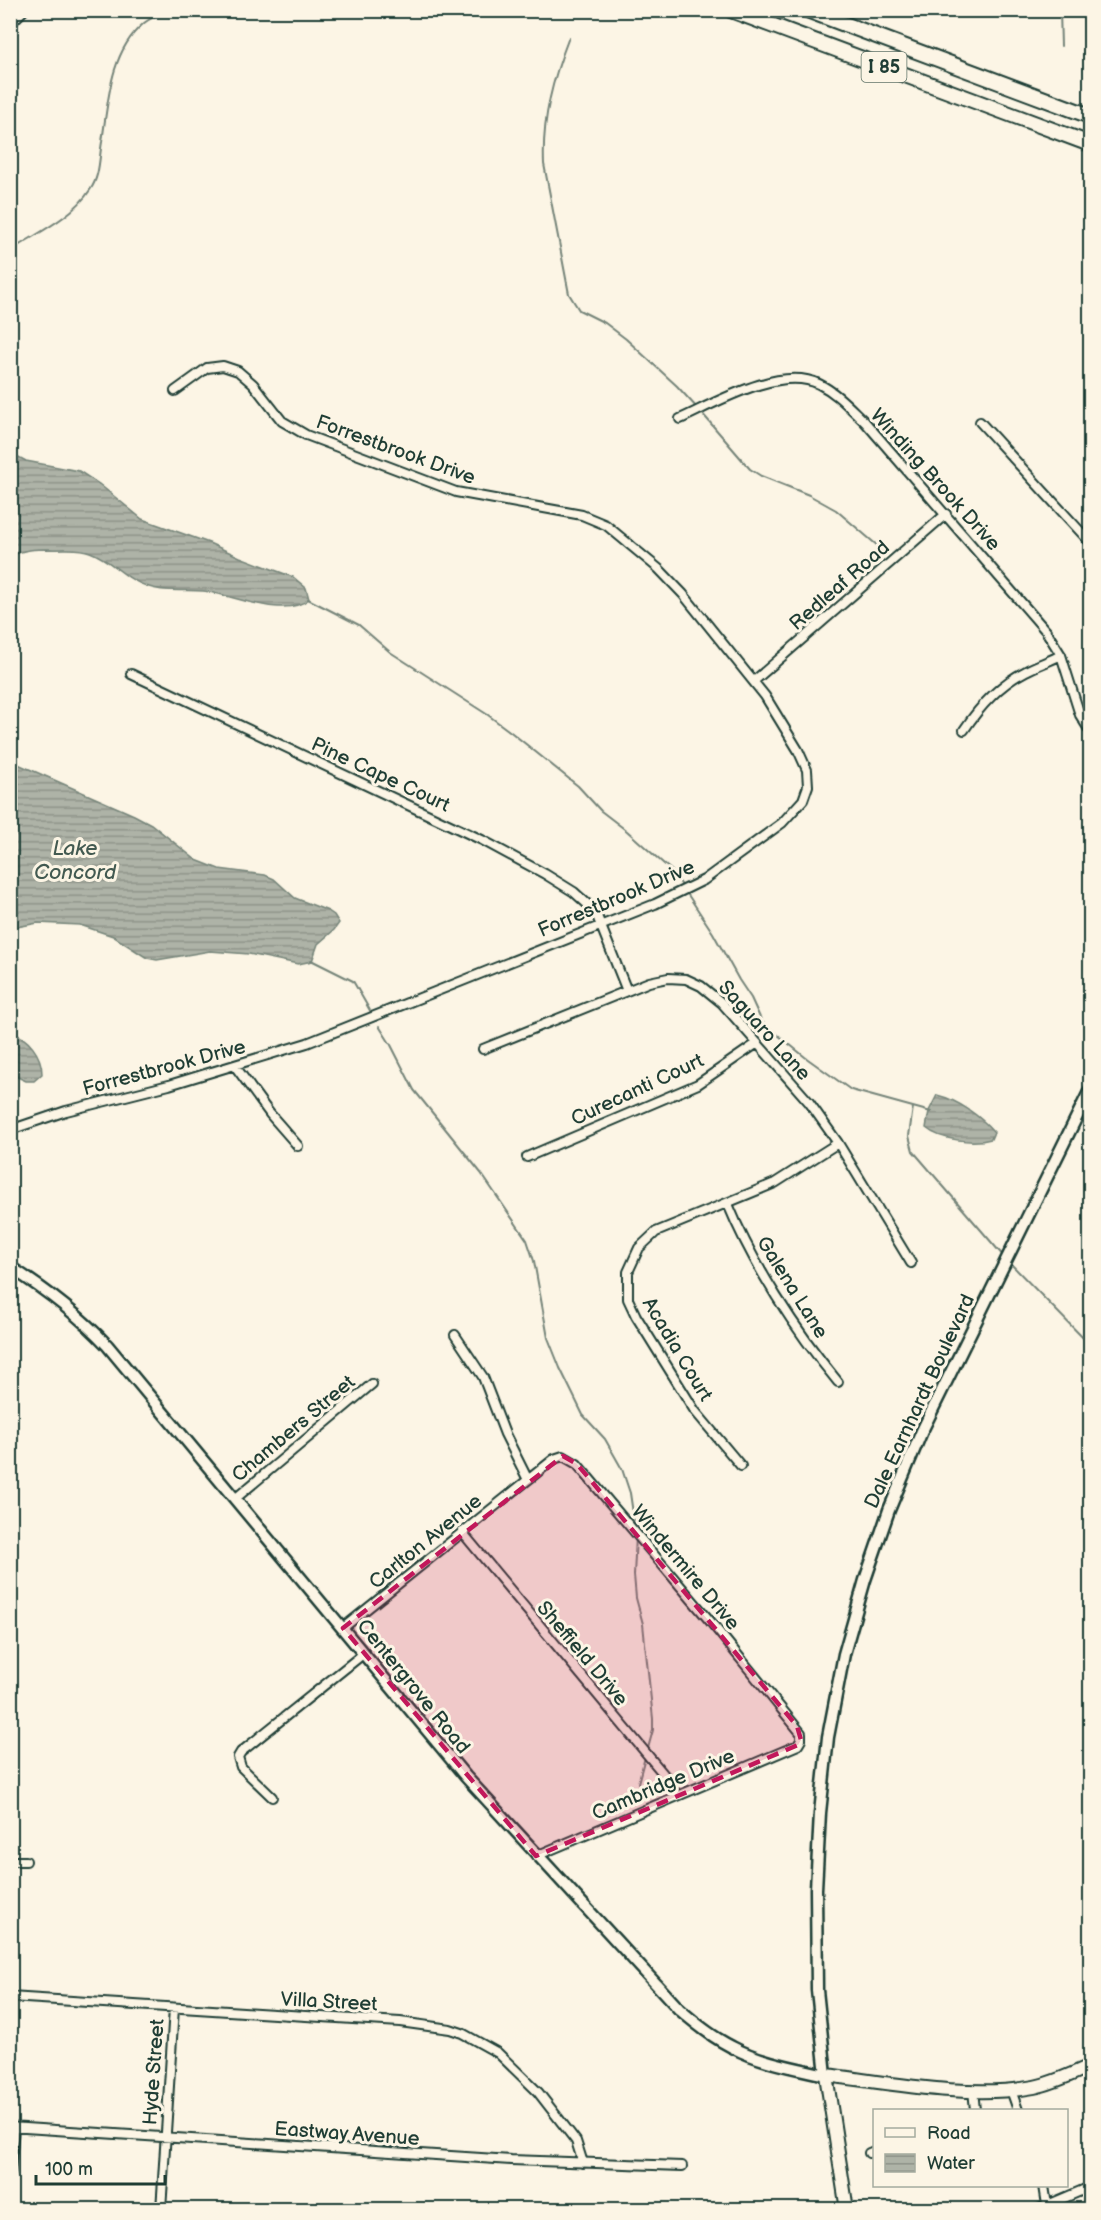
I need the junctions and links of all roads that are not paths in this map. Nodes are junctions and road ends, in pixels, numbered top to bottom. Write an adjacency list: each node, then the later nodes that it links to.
1 (24, 10): 4 (street)
2 (731, 10): 6 (highway, I 85)
3 (807, 10): 5 (highway, I 85)
4 (10, 24)
5 (1090, 116)
6 (1037, 124): 7 (highway, I 85); 8 (highway)
7 (1090, 144)
8 (1090, 152)
9 (176, 391): 16 (street, Forrestbrook Drive)
10 (680, 419): 12 (street, Winding Brook Drive)
11 (980, 422): 13 (street)
12 (946, 514): 14 (street, Winding Brook Drive); 16 (street, Redleaf Road)
13 (1090, 542)
14 (1061, 655): 17 (street); 18 (street, Winding Brook Drive)
15 (131, 674): 19 (street, Pine Cape Court)
16 (754, 681): 19 (street, Forrestbrook Drive)
17 (964, 730)
18 (1090, 731)
19 (602, 925): 20 (street, Pine Cape Court); 23 (street, Forrestbrook Drive)
20 (627, 991): 21 (street, Saguaro Lane); 22 (street, Saguaro Lane)
21 (756, 1044): 26 (street, Saguaro Lane); 28 (street, Curecanti Court)
22 (483, 1048)
23 (235, 1066): 25 (street, Forrestbrook Drive); 27 (street)
24 (1090, 1090): 50 (street, Dale Earnhardt Boulevard)
25 (10, 1130)
26 (838, 1143): 29 (street, Acadia Court); 30 (street, Saguaro Lane)
27 (298, 1146)
28 (527, 1157)
29 (728, 1204): 33 (street, Galena Lane); 35 (street, Acadia Court)
30 (911, 1263)
31 (10, 1267): 37 (street, Centergrove Road)
32 (454, 1335): 36 (street)
33 (838, 1382)
34 (372, 1384): 37 (street, Chambers Street)
35 (741, 1466)
36 (528, 1480): 38 (street, Carlton Avenue); 41 (street, Windermire Drive)
37 (236, 1498): 39 (street, Centergrove Road)
38 (462, 1532): 39 (street, Carlton Avenue); 42 (street, Sheffield Drive)
39 (343, 1628): 40 (street, Centergrove Road)
40 (363, 1653): 43 (street); 44 (street, Centergrove Road)
41 (801, 1740): 42 (street, Cambridge Drive)
42 (677, 1796): 44 (street, Cambridge Drive)
43 (272, 1797)
44 (536, 1856): 50 (street, Centergrove Road)
45 (10, 1861): 46 (street)
46 (26, 1862)
47 (10, 1997): 48 (street, Villa Street)
48 (174, 2008): 56 (street, Hyde Street); 57 (street, Villa Street)
49 (1090, 2066): 51 (main road)
50 (826, 2075): 52 (main road); 64 (main road, Dale Earnhardt Boulevard)
51 (1011, 2090): 52 (main road); 54 (street)
52 (973, 2091): 53 (street)
53 (975, 2109)
54 (1018, 2109)
55 (12, 2127): 56 (street, Eastway Avenue); 59 (street)
56 (166, 2137): 57 (street, Eastway Avenue); 63 (street, Hyde Street)
57 (583, 2163): 58 (street, Eastway Avenue)
58 (682, 2166)
59 (10, 2174)
60 (1044, 2187): 62 (street)
61 (1090, 2187): 62 (street)
62 (1047, 2205): 65 (street)
63 (161, 2210)
64 (847, 2210)
65 (1036, 2210)

